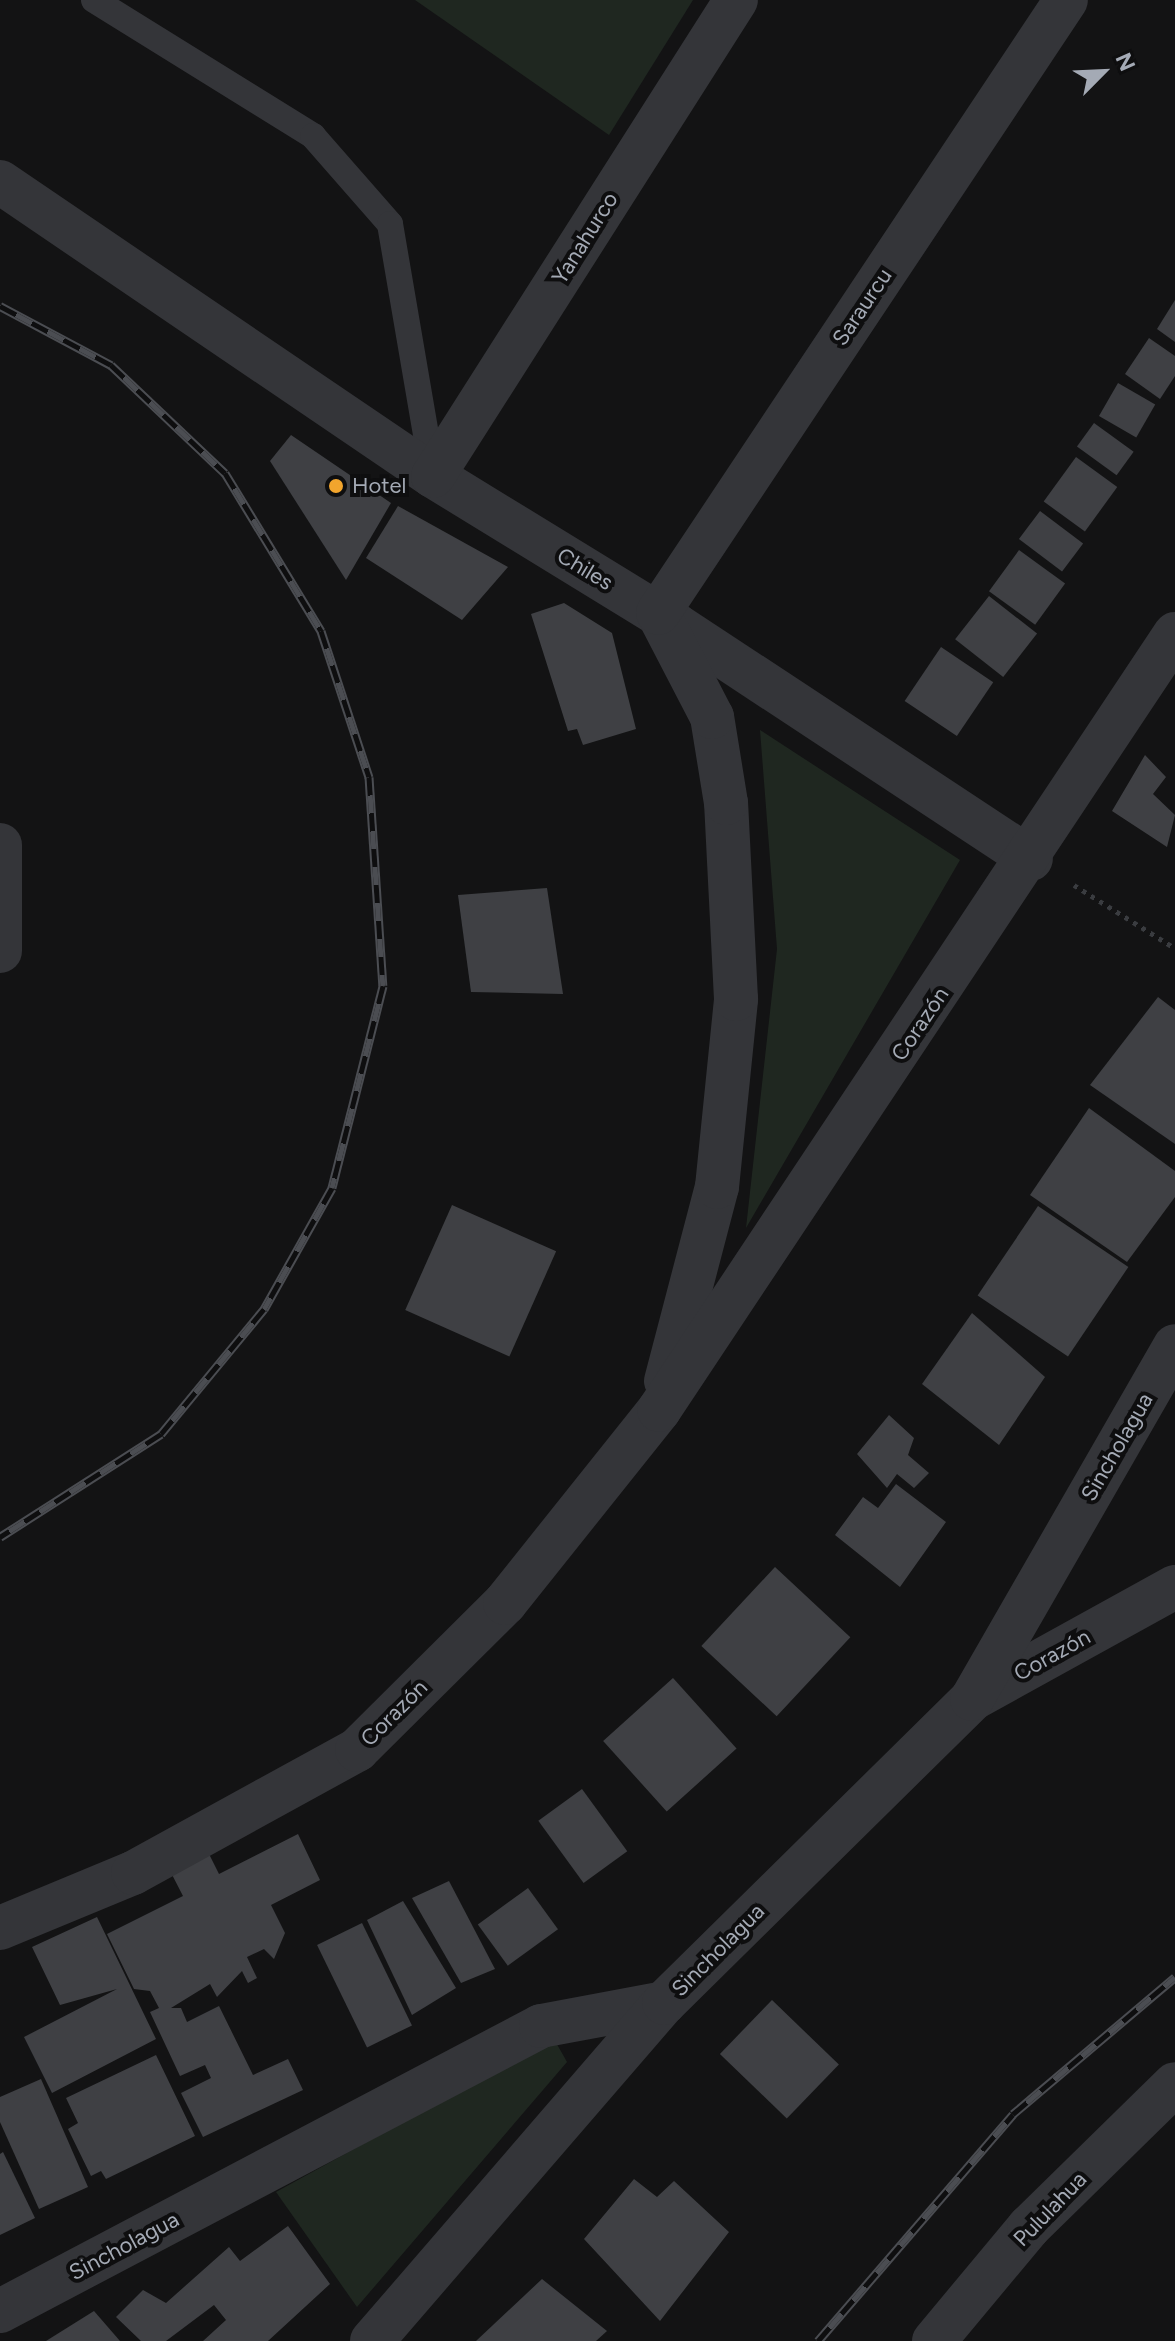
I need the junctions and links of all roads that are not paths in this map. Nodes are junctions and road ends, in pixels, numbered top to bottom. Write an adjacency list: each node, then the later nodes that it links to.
1 (94, 0): 5 (lane)
2 (736, 0): 5 (street, Yanahurco)
3 (1066, 0): 6 (street, Saraurcu)
4 (0, 182): 5 (street, Chiles)
5 (433, 476): 6 (street, Chiles)
6 (658, 613): 9 (street, Chiles); 12 (street, Corazón)
7 (1175, 634): 9 (street, Corazón)
8 (0, 845): 10 (street)
9 (1031, 859): 12 (street, Corazón)
10 (0, 951)
11 (1175, 1346): 14 (street, Sincholagua)
12 (659, 1410): 15 (street, Corazón)
13 (1175, 1587): 14 (street, Corazón)
14 (972, 1699): 16 (street, Sincholagua)
15 (0, 1928)
16 (664, 2003): 18 (street, Sincholagua); 19 (street)
17 (1175, 2084): 20 (street, Pululahua)
18 (0, 2311)
19 (372, 2341)
20 (934, 2341)

